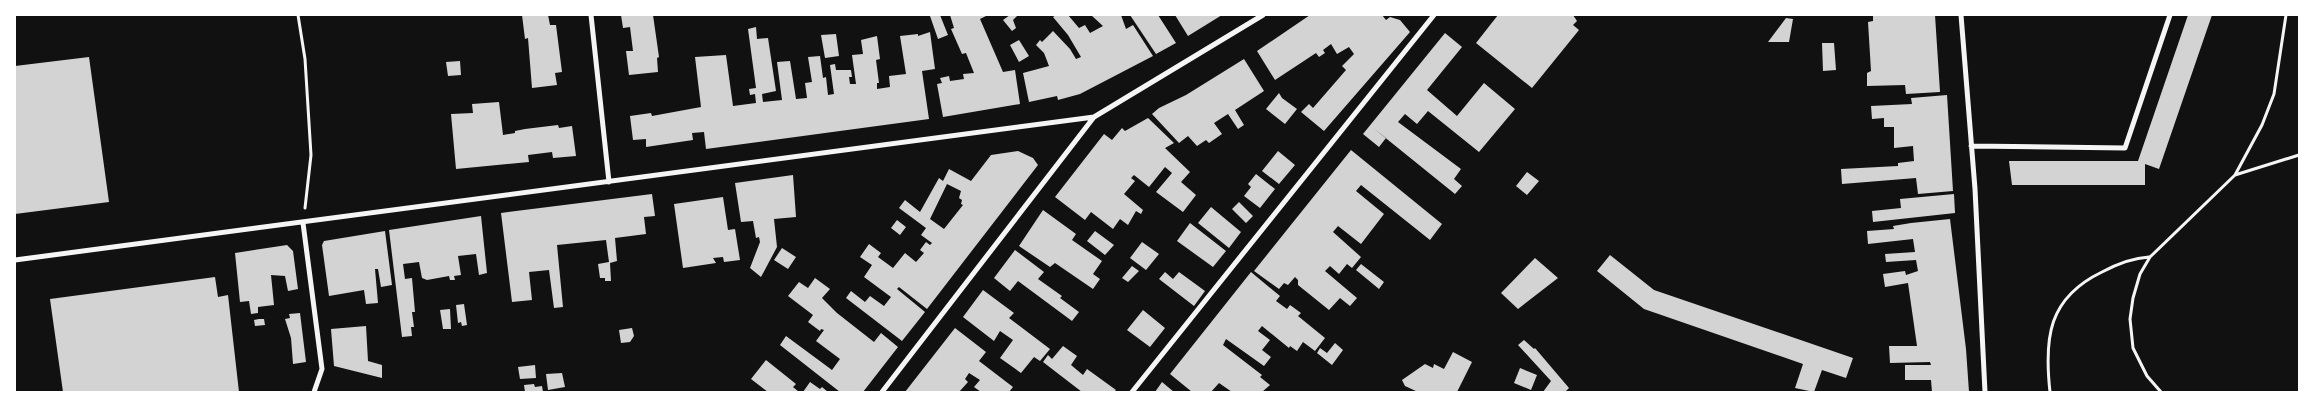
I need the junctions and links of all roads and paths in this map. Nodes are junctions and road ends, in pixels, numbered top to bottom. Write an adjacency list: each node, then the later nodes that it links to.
1 (298, 15): 13 (path)
2 (591, 15): 12 (street)
3 (1263, 15): 8 (street)
4 (1434, 15): 18 (street)
5 (1961, 15): 9 (street)
6 (2170, 15): 9 (street)
7 (2286, 15): 11 (path)
8 (1094, 117): 12 (street); 17 (street)
9 (1971, 146): 19 (street)
10 (2299, 155): 11 (path)
11 (2235, 175): 14 (path)
12 (609, 182): 13 (street)
13 (303, 223): 15 (street); 16 (street)
14 (2150, 257): 20 (path); 21 (path)
15 (15, 260)
16 (314, 392)
17 (882, 392)
18 (1132, 392)
19 (1985, 392)
20 (2050, 392)
21 (2161, 392)

